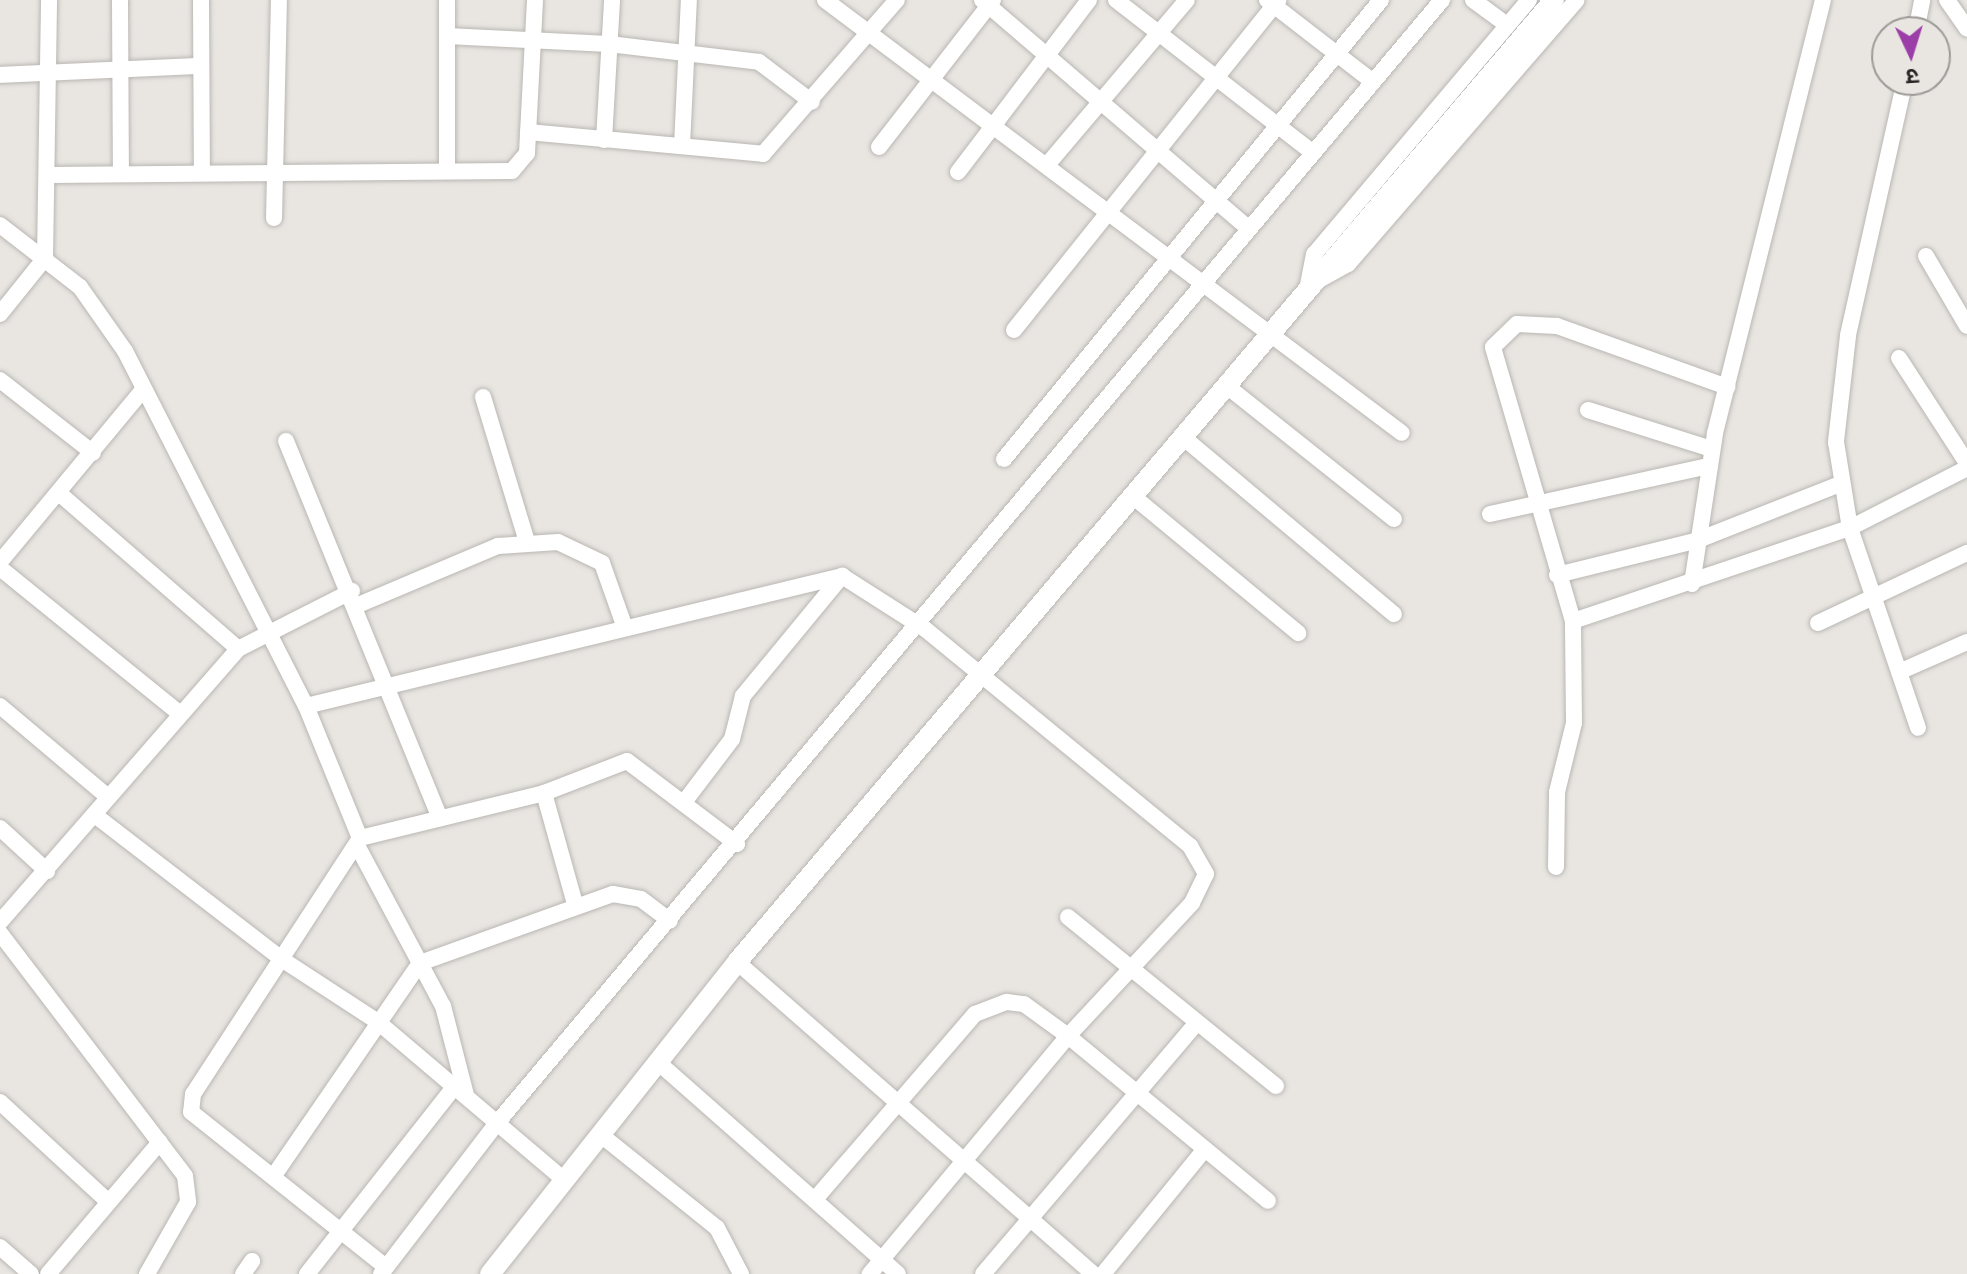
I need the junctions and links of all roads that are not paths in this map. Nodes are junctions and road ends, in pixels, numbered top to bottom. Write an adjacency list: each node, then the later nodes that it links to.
1 (49, 0): 36 (street)
2 (120, 0): 35 (street)
3 (201, 0): 34 (street)
4 (279, 0): 56 (street)
5 (447, 0): 28 (street)
6 (535, 0): 29 (street)
7 (612, 0): 30 (street)
8 (689, 0): 31 (street)
9 (825, 0): 27 (street)
10 (897, 0): 27 (street)
11 (1089, 0): 32 (street)
12 (1116, 0): 26 (street)
13 (1187, 0): 26 (street)
14 (1381, 0): 33 (street)
15 (1442, 0): 40 (street)
16 (1473, 0): 24 (street)
17 (1529, 0): 24 (street)
18 (1554, 0): 67 (street)
19 (1577, 0): 67 (street)
20 (1823, 0): 76 (street)
21 (1947, 0): 25 (street)
22 (988, 2): 32 (street); 38 (street)
23 (1273, 2): 33 (street); 39 (street)
24 (1507, 25): 67 (street)
25 (1967, 29)
26 (1161, 32): 39 (street); 42 (street)
27 (871, 33): 38 (street); 43 (street)
28 (447, 36): 29 (street); 53 (street)
29 (533, 40): 30 (street); 46 (street)
30 (609, 44): 31 (street); 47 (street)
31 (687, 52): 43 (street); 48 (street)
32 (1048, 52): 42 (street); 44 (street)
33 (1337, 53): 40 (street); 45 (street)
34 (200, 66): 35 (street); 55 (street)
35 (121, 71): 36 (street); 54 (street)
36 (48, 74): 37 (street); 58 (street)
37 (0, 75)
38 (930, 76): 44 (street); 49 (street)
39 (1219, 78): 45 (street); 50 (street)
40 (1373, 82): 51 (street)
41 (1902, 96): 87 (street)
42 (1101, 101): 50 (street); 52 (street)
43 (812, 102): 48 (street)
44 (993, 123): 52 (street); 57 (street)
45 (1277, 124): 51 (street); 59 (street)
46 (528, 132): 47 (street); 53 (street)
47 (604, 140): 48 (street)
48 (682, 146)
49 (879, 147)
50 (1159, 151): 59 (street); 60 (street)
51 (1313, 153): 63 (street)
52 (1047, 165): 60 (street)
53 (447, 167): 56 (street)
54 (121, 169): 55 (street); 58 (street)
55 (202, 169): 56 (street)
56 (275, 169): 61 (street)
57 (958, 172)
58 (49, 175): 66 (street)
59 (1214, 199): 63 (street); 65 (street)
60 (1109, 213): 65 (street); 71 (street)
61 (274, 218)
62 (0, 225): 66 (street)
63 (1249, 229): 68 (street)
64 (1926, 256): 70 (street)
65 (1165, 257): 68 (street); 85 (street)
66 (45, 258): 69 (street); 77 (street)
67 (1308, 286): 72 (street)
68 (1204, 288): 72 (street); 109 (street)
69 (0, 314)
70 (1967, 326)
71 (1014, 330)
72 (1268, 333): 75 (street); 80 (street)
73 (1899, 358): 86 (street)
74 (0, 380): 83 (street)
75 (1228, 387): 81 (street); 92 (street)
76 (1727, 387): 84 (street); 90 (street)
77 (143, 390): 83 (street); 110 (street)
78 (483, 397): 96 (street)
79 (1588, 410): 84 (street)
80 (1402, 433)
81 (1184, 438): 89 (street); 105 (street)
82 (286, 441): 103 (street)
83 (93, 453): 88 (street)
84 (1710, 457): 90 (street); 95 (street)
85 (1004, 459)
86 (1967, 466): 93 (street)
87 (1840, 484): 93 (street); 95 (street)
88 (60, 494): 97 (street); 112 (street)
89 (1135, 498): 111 (street); 115 (street)
90 (1533, 502): 91 (street); 100 (street)
91 (1490, 514)
92 (1394, 519)
93 (1850, 528): 102 (street); 104 (street)
94 (0, 533): 97 (street)
95 (1698, 540): 100 (street); 102 (street)
96 (527, 542): 103 (street); 108 (street)
97 (14, 545): 99 (street)
98 (1967, 553): 104 (street)
99 (0, 565): 119 (street)
100 (1557, 575): 106 (street)
101 (842, 576): 108 (street); 109 (street); 123 (street)
102 (1692, 584): 106 (street)
103 (355, 598): 110 (street); 116 (street)
104 (1874, 601): 107 (street); 114 (street)
105 (1394, 614)
106 (1573, 621): 129 (street)
107 (1818, 623)
108 (624, 625): 116 (street)
109 (923, 628): 115 (street); 128 (street)
110 (269, 631): 112 (street); 118 (street)
111 (1298, 633)
112 (238, 649): 119 (street)
113 (1965, 649): 114 (street)
114 (1899, 672): 120 (street)
115 (981, 678): 137 (street); 139 (street)
116 (391, 683): 118 (street); 125 (street)
117 (0, 706): 122 (street)
118 (306, 706): 127 (street)
119 (180, 714): 122 (street)
120 (1918, 728)
121 (544, 793): 123 (street); 125 (street); 131 (street)
122 (108, 797): 124 (street)
123 (685, 801): 128 (street)
124 (96, 816): 130 (street); 136 (street)
125 (440, 818): 127 (street)
126 (0, 828): 130 (street)
127 (359, 843): 136 (street); 138 (street)
128 (737, 844): 133 (street)
129 (1556, 867)
130 (47, 871): 134 (street)
131 (575, 904): 133 (street); 138 (street)
132 (1068, 917): 139 (street)
133 (670, 921): 149 (street)
134 (0, 922)
135 (0, 933): 151 (street)
136 (283, 960): 140 (street); 154 (street)
137 (737, 962): 143 (street); 148 (street)
138 (420, 963): 140 (street); 145 (street)
139 (1127, 970): 141 (street); 142 (street)
140 (378, 1022): 145 (street); 154 (street)
141 (1195, 1025): 144 (street); 146 (street)
142 (1068, 1036): 146 (street); 148 (street); 153 (street)
143 (660, 1064): 150 (street); 156 (street)
144 (1276, 1086)
145 (461, 1090): 149 (street); 160 (street)
146 (1139, 1095): 152 (street); 159 (street)
147 (0, 1102): 157 (street)
148 (897, 1108): 153 (street); 156 (street)
149 (503, 1128): 155 (street); 163 (street)
150 (601, 1135): 155 (street); 169 (street)
151 (160, 1142): 157 (street); 166 (street)
152 (1205, 1149): 158 (street); 174 (street)
153 (962, 1164): 159 (street); 162 (street)
154 (275, 1174): 160 (street)
155 (564, 1180): 168 (street)
156 (817, 1197): 162 (street)
157 (105, 1199): 165 (street)
158 (1268, 1201)
159 (1027, 1218): 172 (street); 173 (street)
160 (339, 1227): 163 (street); 167 (street)
161 (0, 1247): 164 (street)
162 (881, 1260): 170 (street); 171 (street)
163 (384, 1270)
164 (31, 1274)
165 (48, 1274)
166 (147, 1274)
167 (307, 1274)
168 (490, 1274)
169 (741, 1274)
170 (870, 1274)
171 (898, 1274)
172 (983, 1274)
173 (1094, 1274)
174 (1103, 1274)

